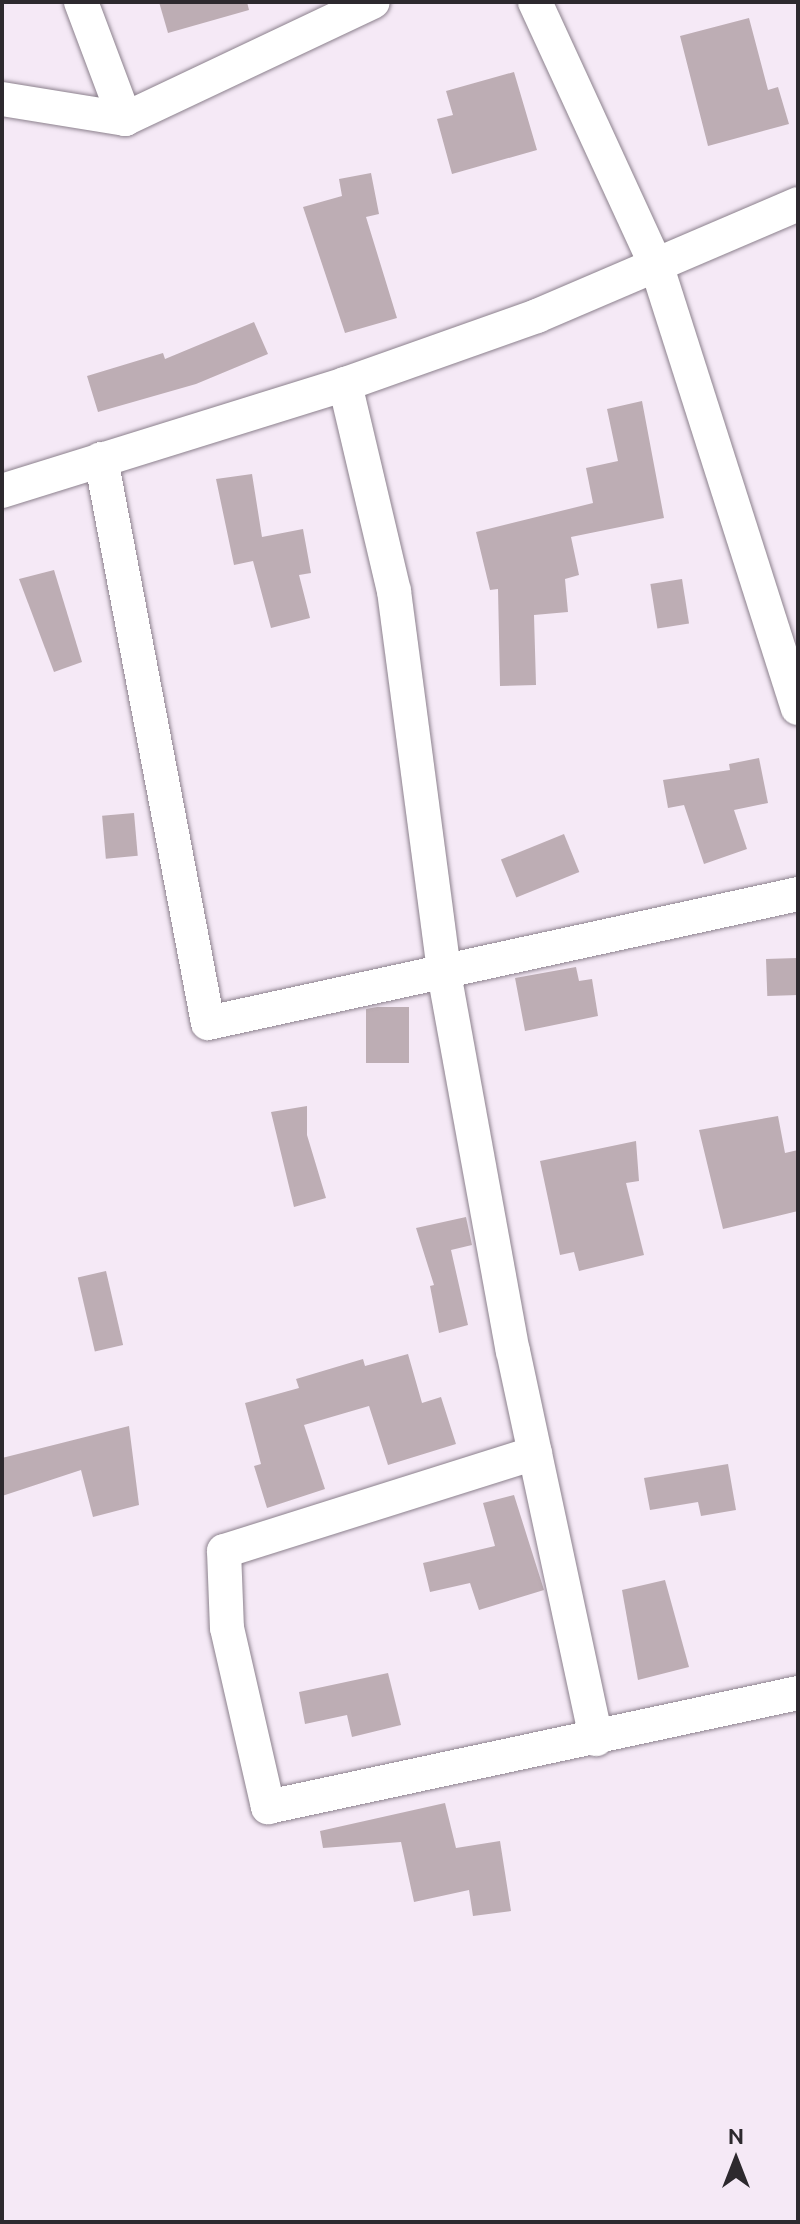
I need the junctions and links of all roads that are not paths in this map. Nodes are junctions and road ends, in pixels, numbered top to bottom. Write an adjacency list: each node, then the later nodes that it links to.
1 (81, 2): 5 (street)
2 (373, 2): 5 (street)
3 (535, 2): 7 (street)
4 (2, 99): 5 (street)
5 (125, 119)
6 (798, 204): 7 (street)
7 (657, 267): 8 (street); 11 (street)
8 (345, 384): 9 (street); 13 (street)
9 (101, 459): 10 (street); 13 (street)
10 (2, 491)
11 (798, 708)
12 (798, 894): 13 (street)
13 (444, 973): 14 (street)
14 (535, 1453): 16 (street); 16 (street)
15 (798, 1693): 16 (street)
16 (596, 1739)

